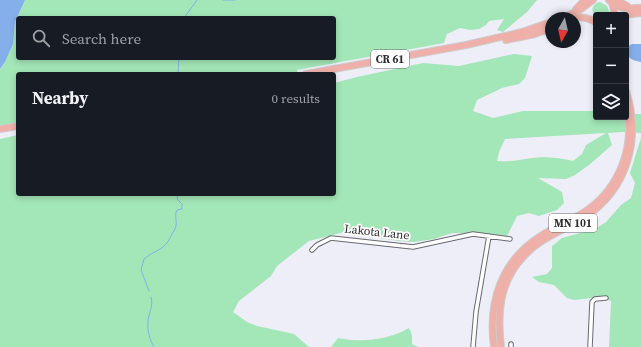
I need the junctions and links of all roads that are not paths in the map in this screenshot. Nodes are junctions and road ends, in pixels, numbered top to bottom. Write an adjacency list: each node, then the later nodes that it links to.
1 (590, 1): 4 (main road); 9 (main road)
2 (611, 1): 3 (main road); 5 (main road)
3 (641, 7)
4 (571, 12)
5 (613, 12)
6 (641, 13): 7 (main road)
7 (629, 14)
8 (581, 17): 10 (main road)
9 (593, 19)
10 (593, 20)
11 (545, 26): 12 (main road, CR 61)
12 (317, 72)
13 (629, 101): 23 (main road, MN 101)
14 (628, 120): 22 (main road, MN 101)
15 (16, 126): 16 (main road)
16 (0, 129)
17 (489, 236): 18 (street, Lakota Lane); 19 (street, Lakota Lane); 21 (street)
18 (510, 239)
19 (312, 250)
20 (606, 298): 24 (street)
21 (473, 347)
22 (494, 347)
23 (501, 347)
24 (590, 347)

